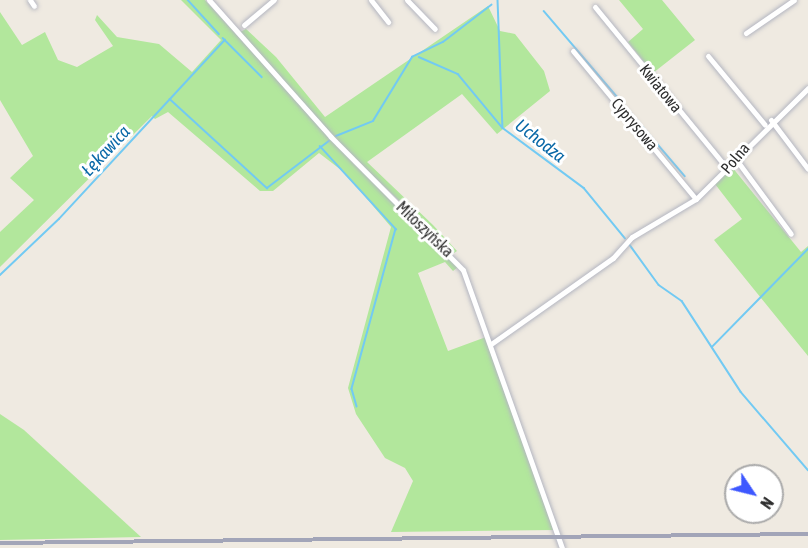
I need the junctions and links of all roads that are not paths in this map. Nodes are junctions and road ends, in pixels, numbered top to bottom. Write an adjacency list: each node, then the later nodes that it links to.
1 (209, 0): 21 (street, Miłoszyńska)
2 (274, 0): 8 (street)
3 (371, 0): 7 (street)
4 (407, 0): 9 (street)
5 (794, 0): 10 (street)
6 (595, 7): 17 (street, Kwiatowa)
7 (388, 22)
8 (244, 25)
9 (435, 29)
10 (746, 33)
11 (573, 51): 19 (street, Cyprysowa)
12 (708, 56): 15 (street)
13 (808, 88): 14 (street, Polna)
14 (771, 120): 15 (street, Polna); 18 (street)
15 (765, 125): 16 (street, Polna)
16 (735, 158): 17 (street, Polna); 20 (street)
17 (727, 168): 19 (street, Polna)
18 (808, 169)
19 (696, 199): 21 (street, Polna)
20 (790, 234)
21 (491, 344): 22 (street, Miłoszyńska)
22 (562, 548)

